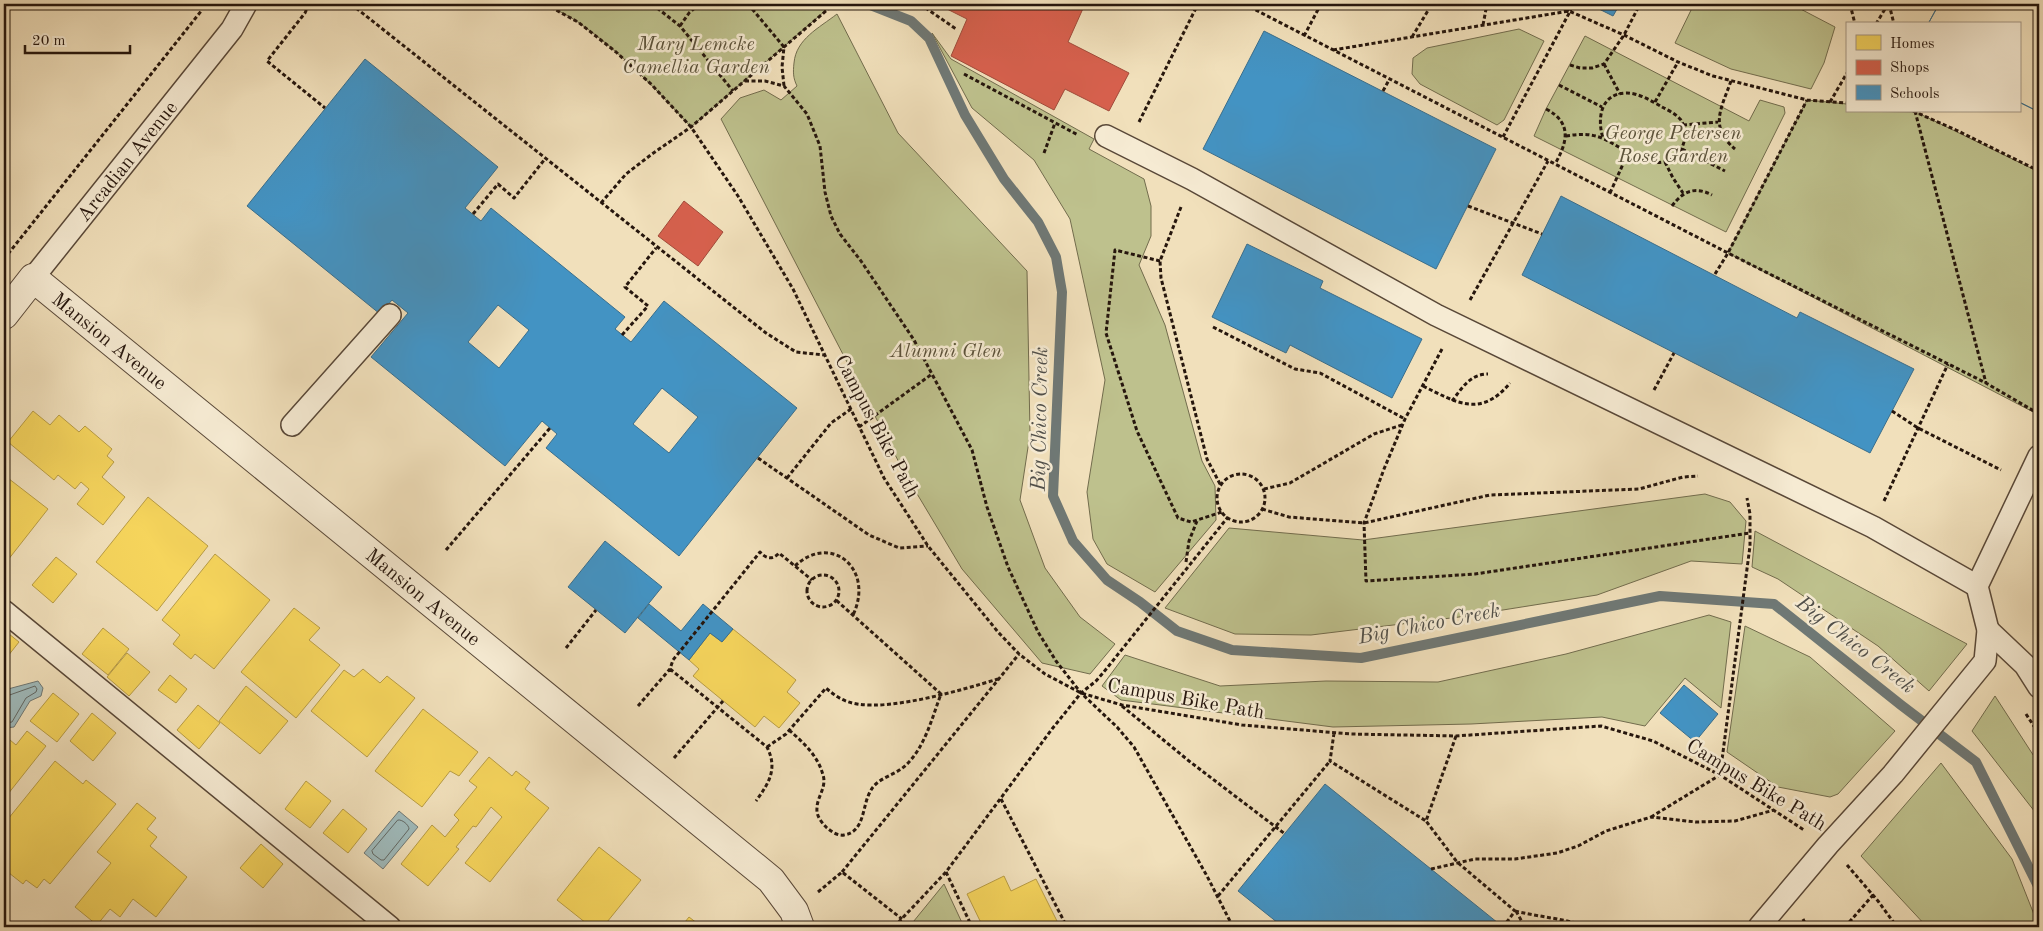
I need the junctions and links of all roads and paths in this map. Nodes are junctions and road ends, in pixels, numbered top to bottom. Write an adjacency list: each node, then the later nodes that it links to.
1 (203, 4): 87 (path)
2 (246, 4): 90 (lane, Arcadian Avenue)
3 (308, 4): 50 (path)
4 (351, 4): 69 (path)
5 (545, 4): 58 (path, Campus Bike Path)
6 (652, 4): 26 (path)
7 (698, 4): 26 (path)
8 (748, 4): 31 (path)
9 (834, 4): 31 (path)
10 (920, 4): 27 (path)
11 (1198, 4): 64 (path)
12 (1244, 4): 29 (path)
13 (1321, 4): 29 (path)
14 (1432, 4): 30 (path)
15 (1487, 4): 25 (path)
16 (1556, 4): 21 (path)
17 (1574, 4): 21 (path)
18 (1640, 4): 28 (path)
19 (1850, 4): 22 (path)
20 (1888, 4): 23 (path); 24 (path)
21 (1569, 11): 25 (path); 28 (path); 62 (path)
22 (1854, 22)
23 (1877, 22)
24 (1893, 22)
25 (1483, 25): 30 (path)
26 (680, 26): 43 (path)
27 (956, 29)
28 (1624, 35): 33 (path); 34 (path)
29 (1304, 36): 32 (path)
30 (1412, 37): 32 (path)
31 (784, 47): 39 (path); 42 (path)
32 (1331, 50): 38 (path)
33 (1678, 62): 40 (path); 47 (path)
34 (1604, 64): 35 (path); 45 (path)
35 (1570, 65)
36 (964, 74): 56 (path)
37 (1846, 75): 48 (path)
38 (1389, 80): 44 (path); 62 (path)
39 (745, 81): 42 (path); 43 (path)
40 (1731, 81): 46 (path); 55 (path)
41 (1559, 85): 51 (path)
42 (784, 86): 100 (path)
43 (733, 91): 58 (path)
44 (1383, 91)
45 (1620, 94): 47 (path); 51 (path)
46 (1807, 100): 48 (path); 86 (path)
47 (1654, 102): 57 (path)
48 (1830, 102): 49 (path)
49 (1846, 103)
50 (326, 108)
51 (1602, 108): 63 (path)
52 (1546, 109): 61 (path)
53 (1915, 112): 103 (path)
54 (1917, 112): 74 (path)
55 (1718, 122): 57 (path); 66 (path)
56 (1055, 123): 59 (path); 68 (path)
57 (1683, 125): 65 (path)
58 (691, 127): 79 (path); 97 (path, Campus Bike Path)
59 (1079, 136)
60 (1106, 136): 64 (lane)
61 (1566, 136): 63 (path); 72 (path)
62 (1503, 137): 70 (path)
63 (1603, 138): 67 (path)
64 (1126, 146): 75 (lane)
65 (1682, 149): 71 (path); 73 (path)
66 (1735, 149)
67 (1628, 152): 71 (path); 76 (path)
68 (1044, 153)
69 (545, 159): 79 (path); 82 (path)
70 (1548, 161): 72 (path); 83 (path)
71 (1665, 162): 77 (path)
72 (1555, 164): 76 (path)
73 (1724, 171)
74 (2039, 172)
75 (1192, 179): 88 (path); 93 (lane)
76 (1610, 193): 86 (path)
77 (1683, 193): 78 (path); 81 (path)
78 (1712, 195)
79 (601, 203): 85 (path)
80 (1468, 206): 83 (path)
81 (1672, 206)
82 (473, 214)
83 (1514, 224): 84 (path); 93 (path)
84 (1542, 234)
85 (656, 248): 95 (path); 97 (path)
86 (1728, 253): 89 (path); 99 (path)
87 (5, 256)
88 (1160, 262): 122 (path); 127 (path)
89 (1715, 274)
90 (33, 278): 91 (street, Arcadian Avenue); 175 (street, Mansion Avenue)
91 (4, 315)
92 (390, 315): 112 (lane)
93 (1456, 324): 98 (lane); 105 (path)
94 (1213, 327): 111 (path)
95 (622, 335)
96 (1674, 353): 109 (path)
97 (824, 355): 107 (path, Campus Bike Path)
98 (1529, 360): 104 (path); 109 (lane)
99 (1948, 364): 103 (path); 116 (path)
100 (932, 374): 114 (path); 147 (path)
101 (1496, 378): 106 (path)
102 (1502, 381): 104 (path)
103 (1986, 383): 110 (path)
104 (1508, 385): 106 (path)
105 (1423, 386): 106 (path); 111 (path)
106 (1452, 400)
107 (851, 410): 114 (path, Campus Bike Path); 120 (path)
108 (1892, 411): 116 (path)
109 (1642, 414): 119 (lane)
110 (2039, 414)
111 (1405, 418): 113 (path)
112 (292, 425)
113 (1403, 425): 123 (path); 128 (path)
114 (859, 427): 131 (path, Campus Bike Path)
115 (550, 428): 132 (path)
116 (1918, 428): 121 (path); 129 (path)
117 (2039, 456): 121 (lane)
118 (758, 458): 120 (path)
119 (1732, 458): 128 (path); 129 (lane); 130 (path)
120 (787, 478): 131 (path)
121 (2026, 483): 136 (lane)
122 (1221, 486): 123 (path); 125 (path)
123 (1264, 489): 124 (path)
124 (1262, 509): 126 (path); 128 (path)
125 (1222, 512): 126 (path); 127 (path)
126 (1228, 517): 147 (path)
127 (1197, 520): 133 (path)
128 (1364, 523): 130 (path)
129 (1873, 527): 136 (lane)
130 (1750, 533): 159 (path)
131 (928, 546): 143 (path, Campus Bike Path)
132 (446, 550)
133 (1186, 562)
134 (795, 566): 135 (path); 140 (path); 144 (path)
135 (812, 580): 137 (path); 137 (path)
136 (1977, 586): 141 (lane)
137 (836, 600): 140 (path)
138 (596, 610): 142 (path)
139 (4, 611): 177 (lane)
140 (853, 615): 148 (path)
141 (1988, 630): 146 (lane); 167 (lane)
142 (566, 648)
143 (1019, 654): 145 (path); 147 (path, Campus Bike Path)
144 (670, 669): 151 (path); 152 (path)
145 (998, 679): 148 (path); 170 (path)
146 (2039, 687)
147 (1081, 693): 150 (path, Campus Bike Path); 160 (path); 173 (path)
148 (941, 694): 153 (path); 153 (path)
149 (723, 701): 152 (path)
150 (1122, 705): 154 (path, Campus Bike Path); 165 (path)
151 (638, 706)
152 (718, 708): 156 (path); 157 (path)
153 (789, 730): 156 (path)
154 (1334, 733): 155 (path, Campus Bike Path); 158 (path)
155 (1456, 736): 159 (path, Campus Bike Path); 164 (path)
156 (767, 747): 161 (path)
157 (674, 758)
158 (1330, 761): 164 (path); 165 (path)
159 (1720, 775): 162 (path, Campus Bike Path); 163 (path)
160 (1001, 798): 171 (path); 180 (path)
161 (756, 801)
162 (1774, 810): 163 (path); 167 (path, Campus Bike Path)
163 (1651, 817): 168 (path)
164 (1426, 821): 168 (path)
165 (1275, 827): 166 (path); 173 (path)
166 (1284, 834)
167 (1828, 845): 172 (path, Campus Bike Path); 185 (lane)
168 (1457, 862): 169 (path); 174 (path)
169 (1431, 869)
170 (842, 872): 175 (path); 176 (path)
171 (946, 872): 176 (path); 179 (path)
172 (1873, 895): 186 (path); 187 (path, Campus Bike Path)
173 (1218, 896): 181 (path)
174 (1516, 911): 182 (path); 183 (path); 184 (path)
175 (797, 919)
176 (902, 919): 178 (path)
177 (390, 927)
178 (894, 927)
179 (972, 927)
180 (1066, 927)
181 (1233, 927)
182 (1504, 927)
183 (1525, 927)
184 (1589, 927)
185 (1758, 927)
186 (1845, 927)
187 (1897, 927)

